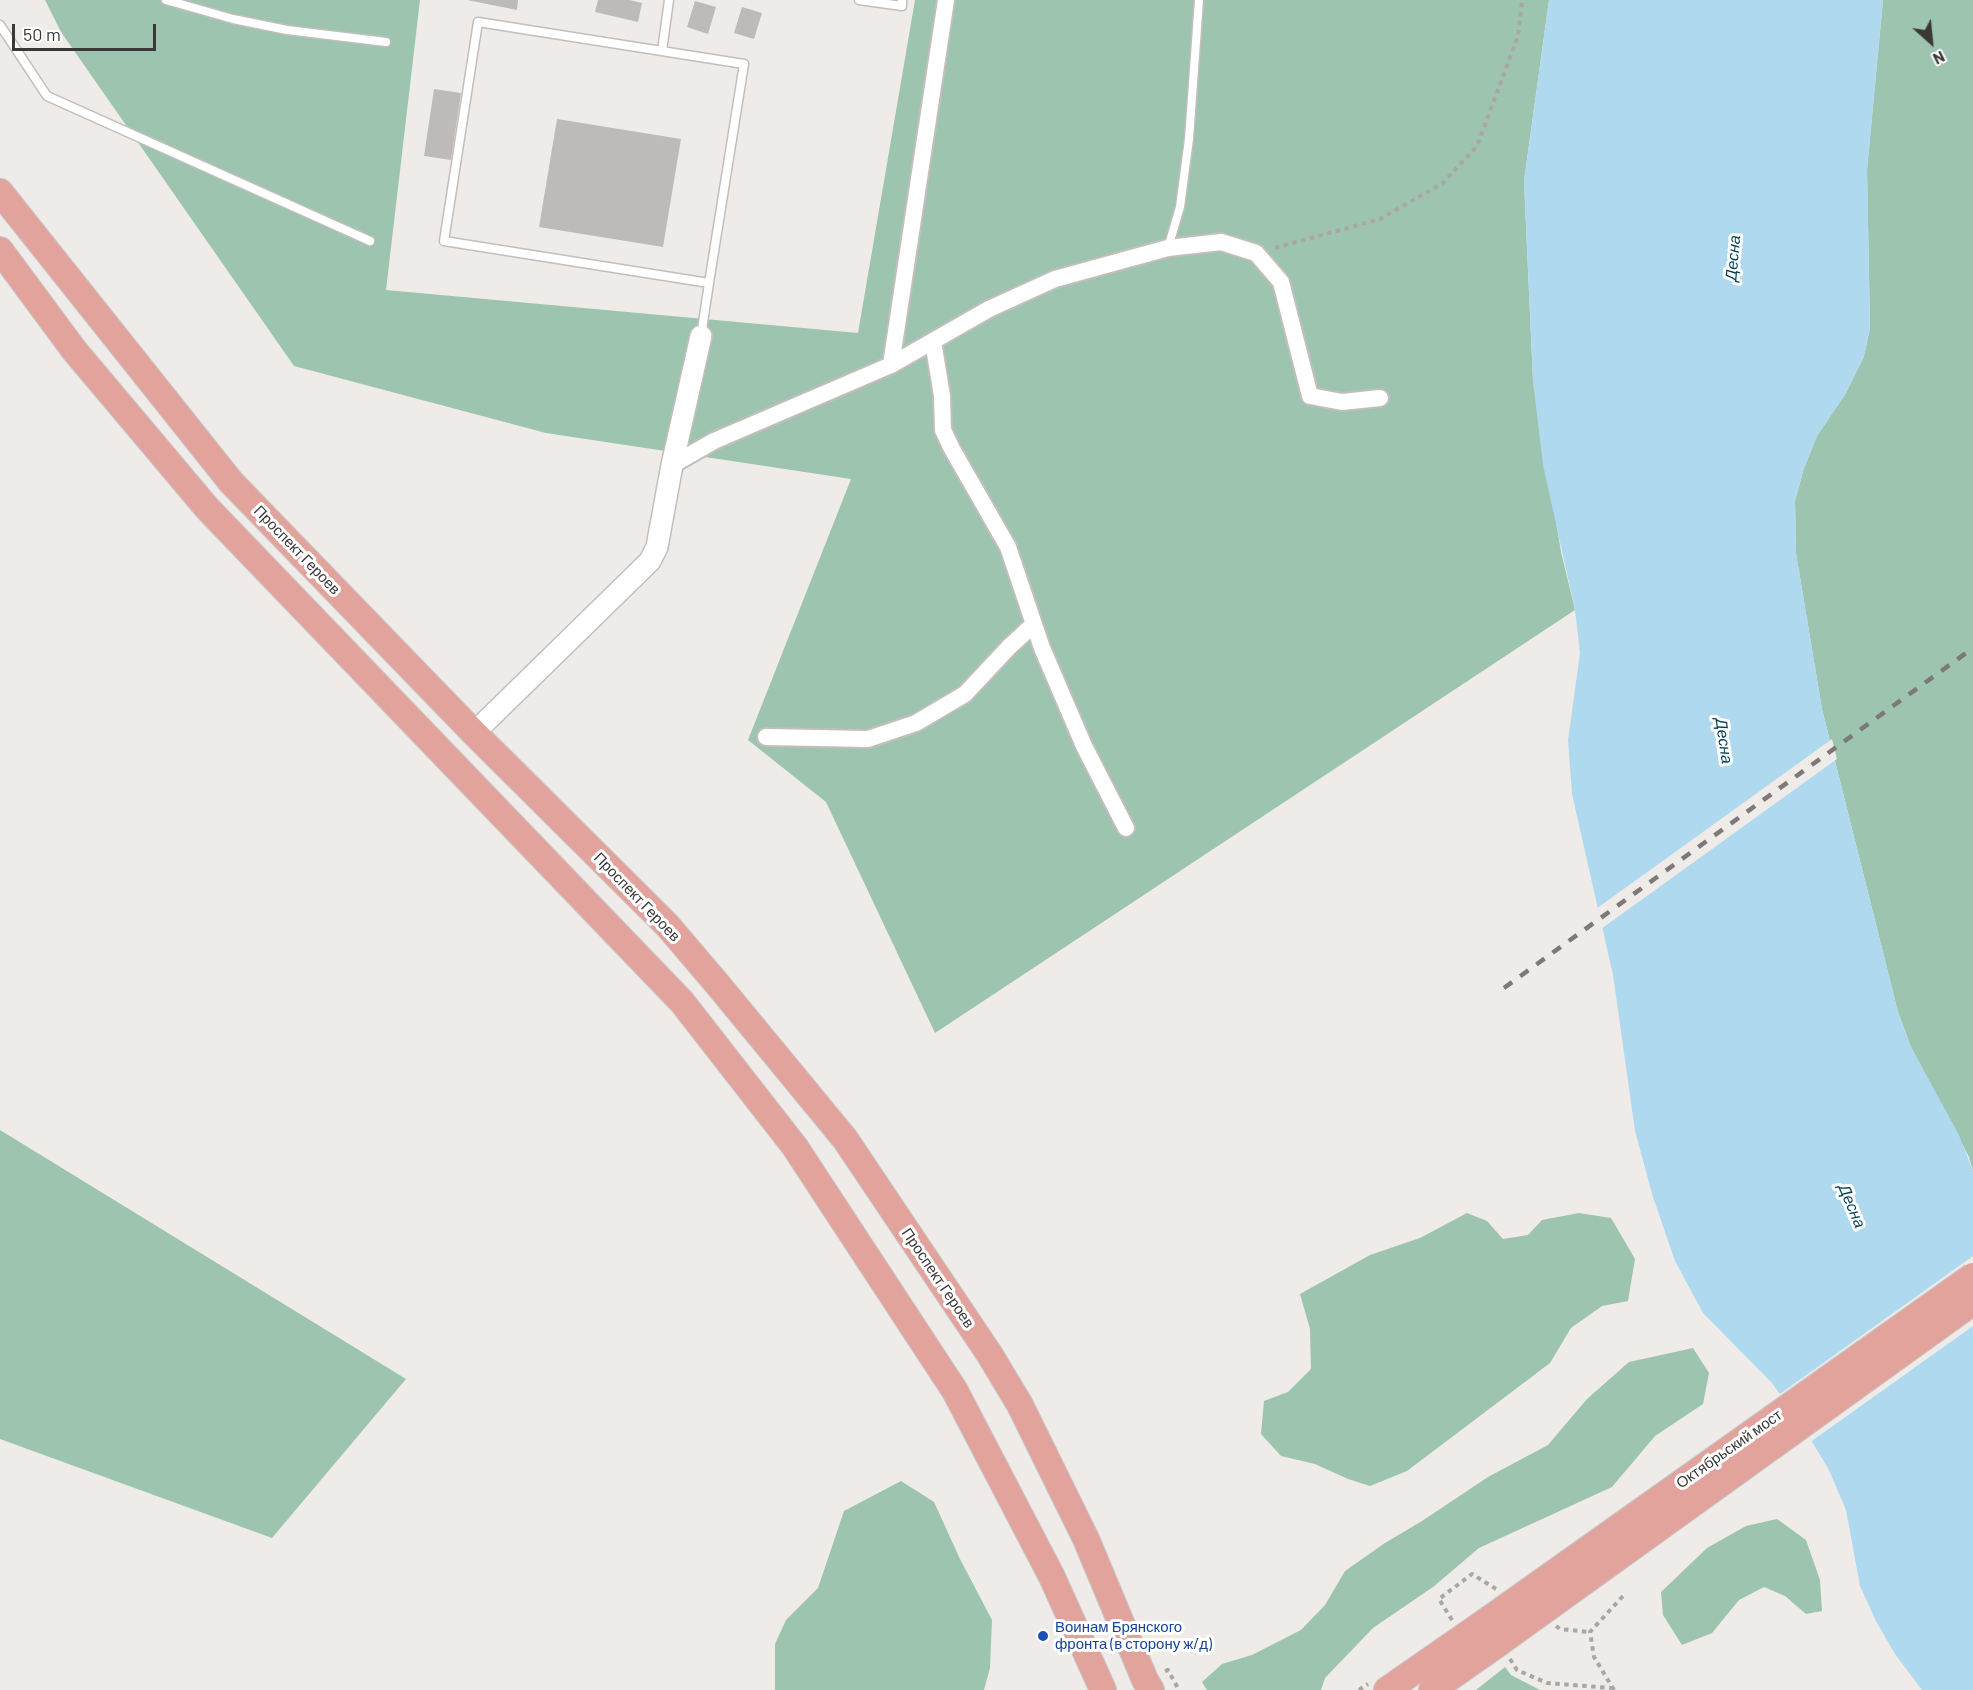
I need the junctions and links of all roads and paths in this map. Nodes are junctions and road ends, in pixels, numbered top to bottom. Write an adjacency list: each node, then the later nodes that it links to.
1 (166, 0): 9 (lane)
2 (669, 0): 10 (lane)
3 (859, 0): 4 (lane)
4 (902, 0)
5 (946, 0): 19 (street)
6 (1199, 0): 13 (lane)
7 (1522, 0): 15 (path)
8 (0, 25): 12 (lane)
9 (386, 42)
10 (662, 51): 16 (lane); 16 (lane)
11 (0, 192): 23 (main road, Проспект Героев)
12 (370, 241)
13 (1168, 248): 15 (street); 18 (street)
14 (0, 249): 34 (main road)
15 (1256, 253): 20 (street)
16 (709, 283): 17 (lane)
17 (701, 336): 21 (street)
18 (933, 341): 19 (street); 22 (street)
19 (891, 365): 21 (street)
20 (1380, 398)
21 (672, 465): 23 (street)
22 (1034, 624): 24 (street); 25 (street)
23 (474, 734): 35 (main road, Проспект Героев)
24 (766, 737)
25 (1126, 828)
26 (1973, 1276): 31 (main road, Октябрьский мост, bridge)
27 (1973, 1302): 31 (main road, Октябрьский мост, bridge)
28 (1623, 1596): 33 (path)
29 (1439, 1599): 30 (path)
30 (1453, 1621)
31 (1492, 1632): 36 (main road); 37 (main road)
32 (1517, 1670): 33 (path)
33 (1612, 1689)
34 (1103, 1690)
35 (1151, 1690)
36 (1387, 1690)
37 (1432, 1690)

